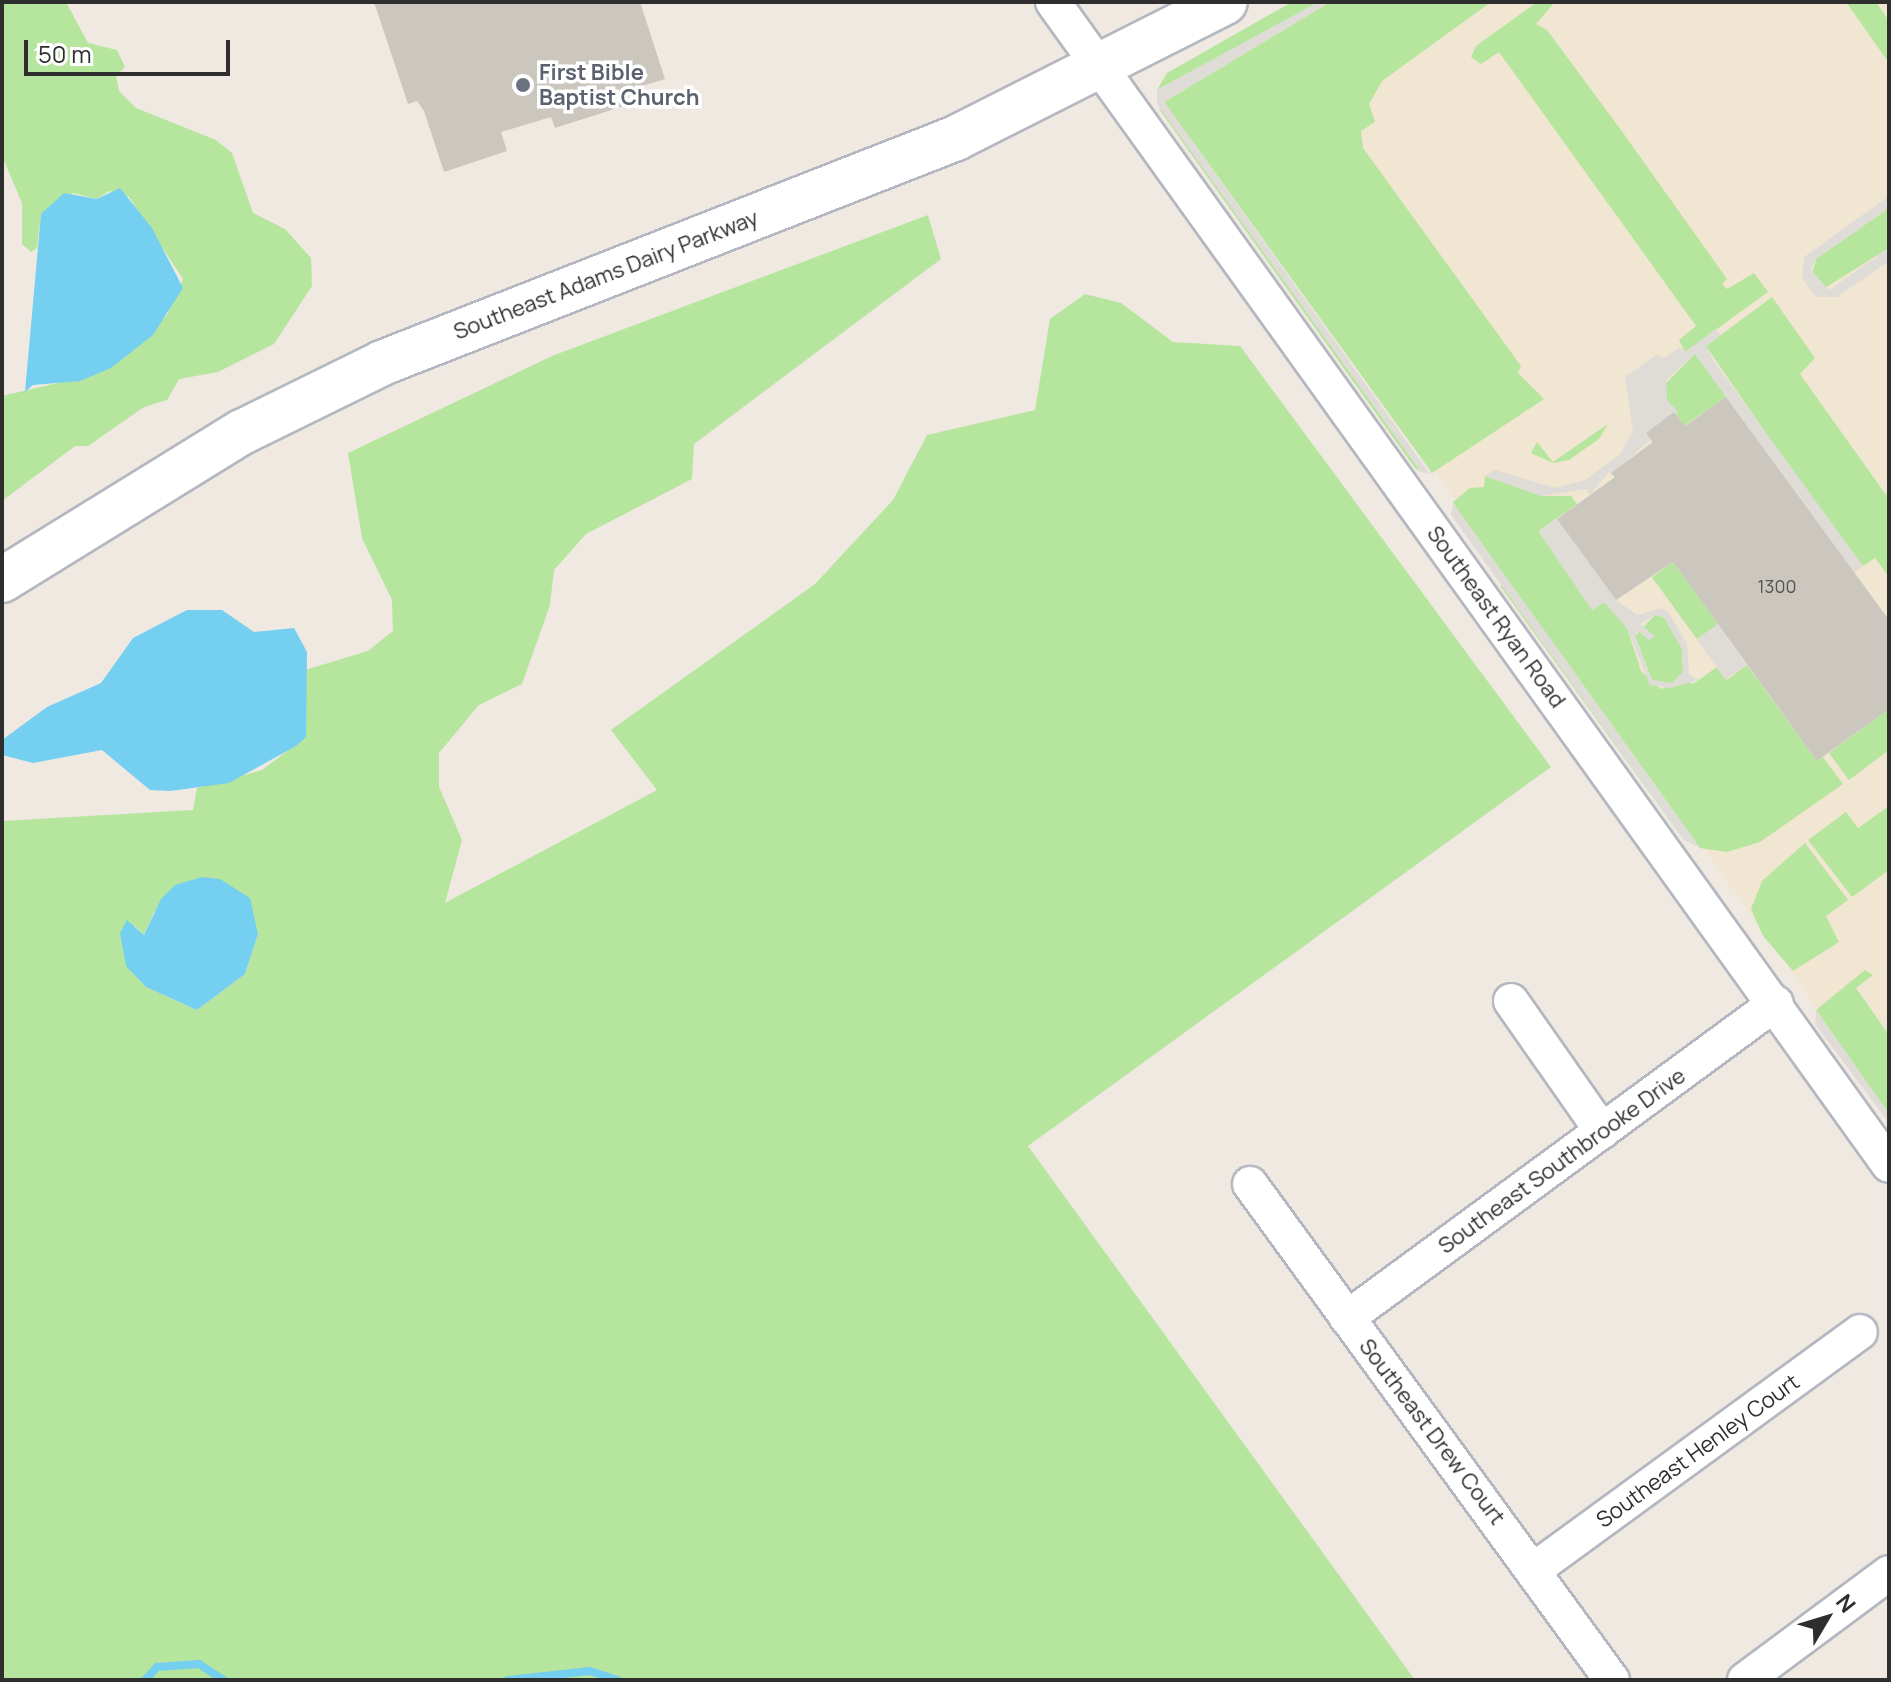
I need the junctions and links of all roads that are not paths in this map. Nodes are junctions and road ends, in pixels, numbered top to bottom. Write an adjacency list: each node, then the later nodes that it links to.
1 (1053, 2): 3 (street, Southeast Ryan Road)
2 (1225, 2): 3 (main road, Southeast Adams Dairy Parkway)
3 (1102, 69): 4 (main road, Southeast Adams Dairy Parkway); 6 (street, Southeast Ryan Road)
4 (2, 580)
5 (1511, 1001): 7 (street)
6 (1776, 1003): 7 (street, Southeast Southbrooke Drive); 8 (street, Southeast Ryan Road)
7 (1602, 1131): 10 (street, Southeast Southbrooke Drive)
8 (1889, 1165)
9 (1250, 1184): 10 (street, Southeast Drew Court)
10 (1347, 1318): 12 (street, Southeast Drew Court)
11 (1860, 1332): 12 (street, Southeast Henley Court)
12 (1535, 1569): 14 (street, Southeast Drew Court)
13 (1889, 1573): 15 (street)
14 (1612, 1680)
15 (1745, 1680)

